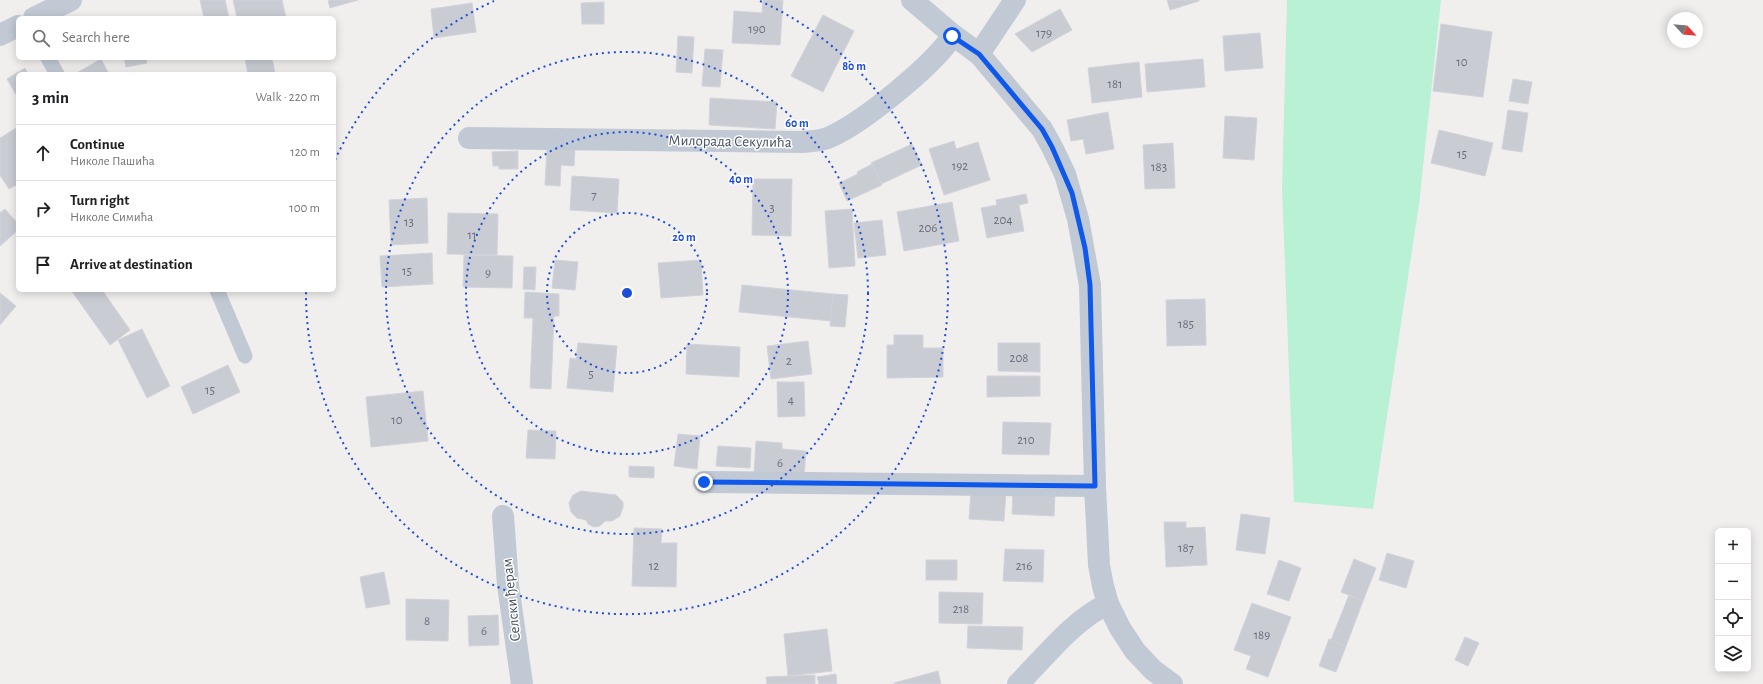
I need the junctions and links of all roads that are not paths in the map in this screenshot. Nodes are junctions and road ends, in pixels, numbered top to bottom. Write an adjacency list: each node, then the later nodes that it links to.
1 (71, 0): 4 (street)
2 (912, 0): 7 (street)
3 (1016, 0): 8 (street)
4 (38, 16)
5 (16, 27): 6 (street)
6 (0, 35)
7 (952, 36): 8 (street); 11 (street, Милорада Секулића)
8 (979, 54): 15 (street)
9 (49, 60): 10 (lane)
10 (57, 72)
11 (469, 138)
12 (218, 292): 13 (lane)
13 (245, 356)
14 (704, 482): 15 (street)
15 (1095, 486): 17 (street)
16 (503, 516): 18 (street, Селски ђерам)
17 (1108, 604): 19 (street); 20 (street)
18 (522, 684)
19 (1018, 684)
20 (1172, 684)

